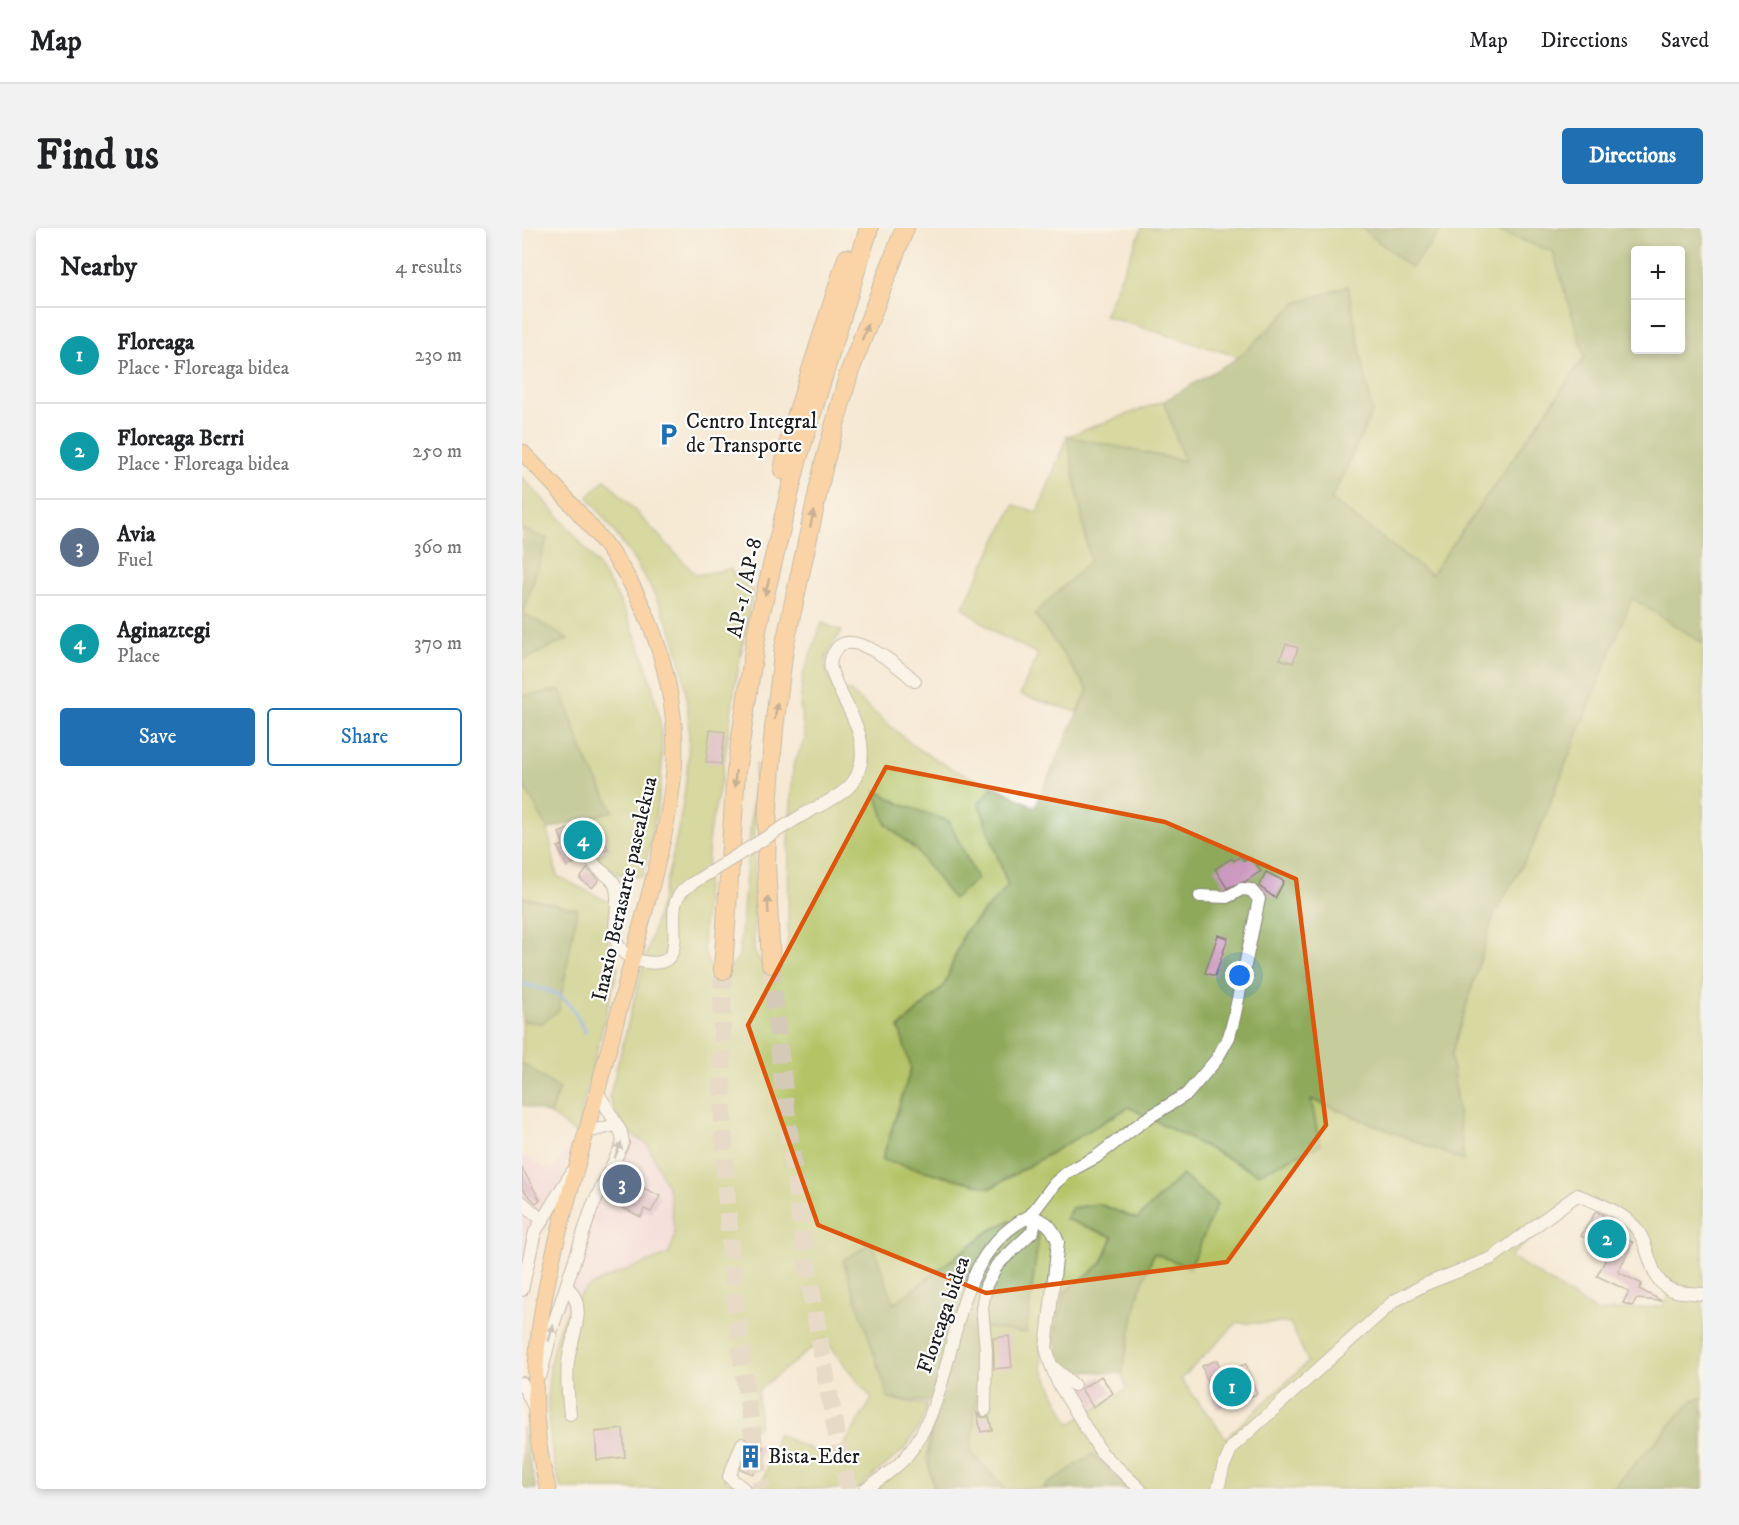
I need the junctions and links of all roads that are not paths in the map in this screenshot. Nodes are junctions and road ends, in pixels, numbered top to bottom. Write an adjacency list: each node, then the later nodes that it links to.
1 (858, 228): 5 (highway)
2 (869, 228): 5 (highway, AP-1 / AP-8)
3 (905, 228): 10 (highway, one-way to 3)
4 (522, 452): 9 (main road, Inaxio Berasarte pasealekua)
5 (776, 548): 11 (highway, AP-1 / AP-8, one-way to 11)
6 (915, 681): 9 (street, bridge)
7 (593, 862): 9 (street)
8 (1200, 896): 17 (street)
9 (633, 960): 12 (main road, Inaxio Berasarte pasealekua)
10 (771, 964)
11 (723, 970)
12 (597, 1091): 13 (street); 14 (main road, Inaxio Berasarte pasealekua)
13 (617, 1125): 14 (street); 19 (street, one-way to 13)
14 (586, 1132): 15 (main road, Inaxio Berasarte pasealekua)
15 (578, 1163): 18 (street); 26 (main road, Inaxio Berasarte pasealekua)
16 (522, 1202): 18 (street)
17 (1030, 1216): 22 (street); 25 (street); 31 (street, Floreaga bidea)
18 (543, 1221): 20 (street)
19 (567, 1287): 26 (street, one-way to 19); 27 (street)
20 (522, 1290)
21 (1703, 1294): 33 (street)
22 (1051, 1365): 24 (street); 32 (street)
23 (522, 1383): 26 (street)
24 (1074, 1385)
25 (985, 1410)
26 (536, 1411): 29 (main road, Inaxio Berasarte pasealekua)
27 (570, 1414)
28 (742, 1444): 30 (street)
29 (548, 1489)
30 (744, 1489)
31 (865, 1489)
32 (1140, 1489)
33 (1218, 1489)

